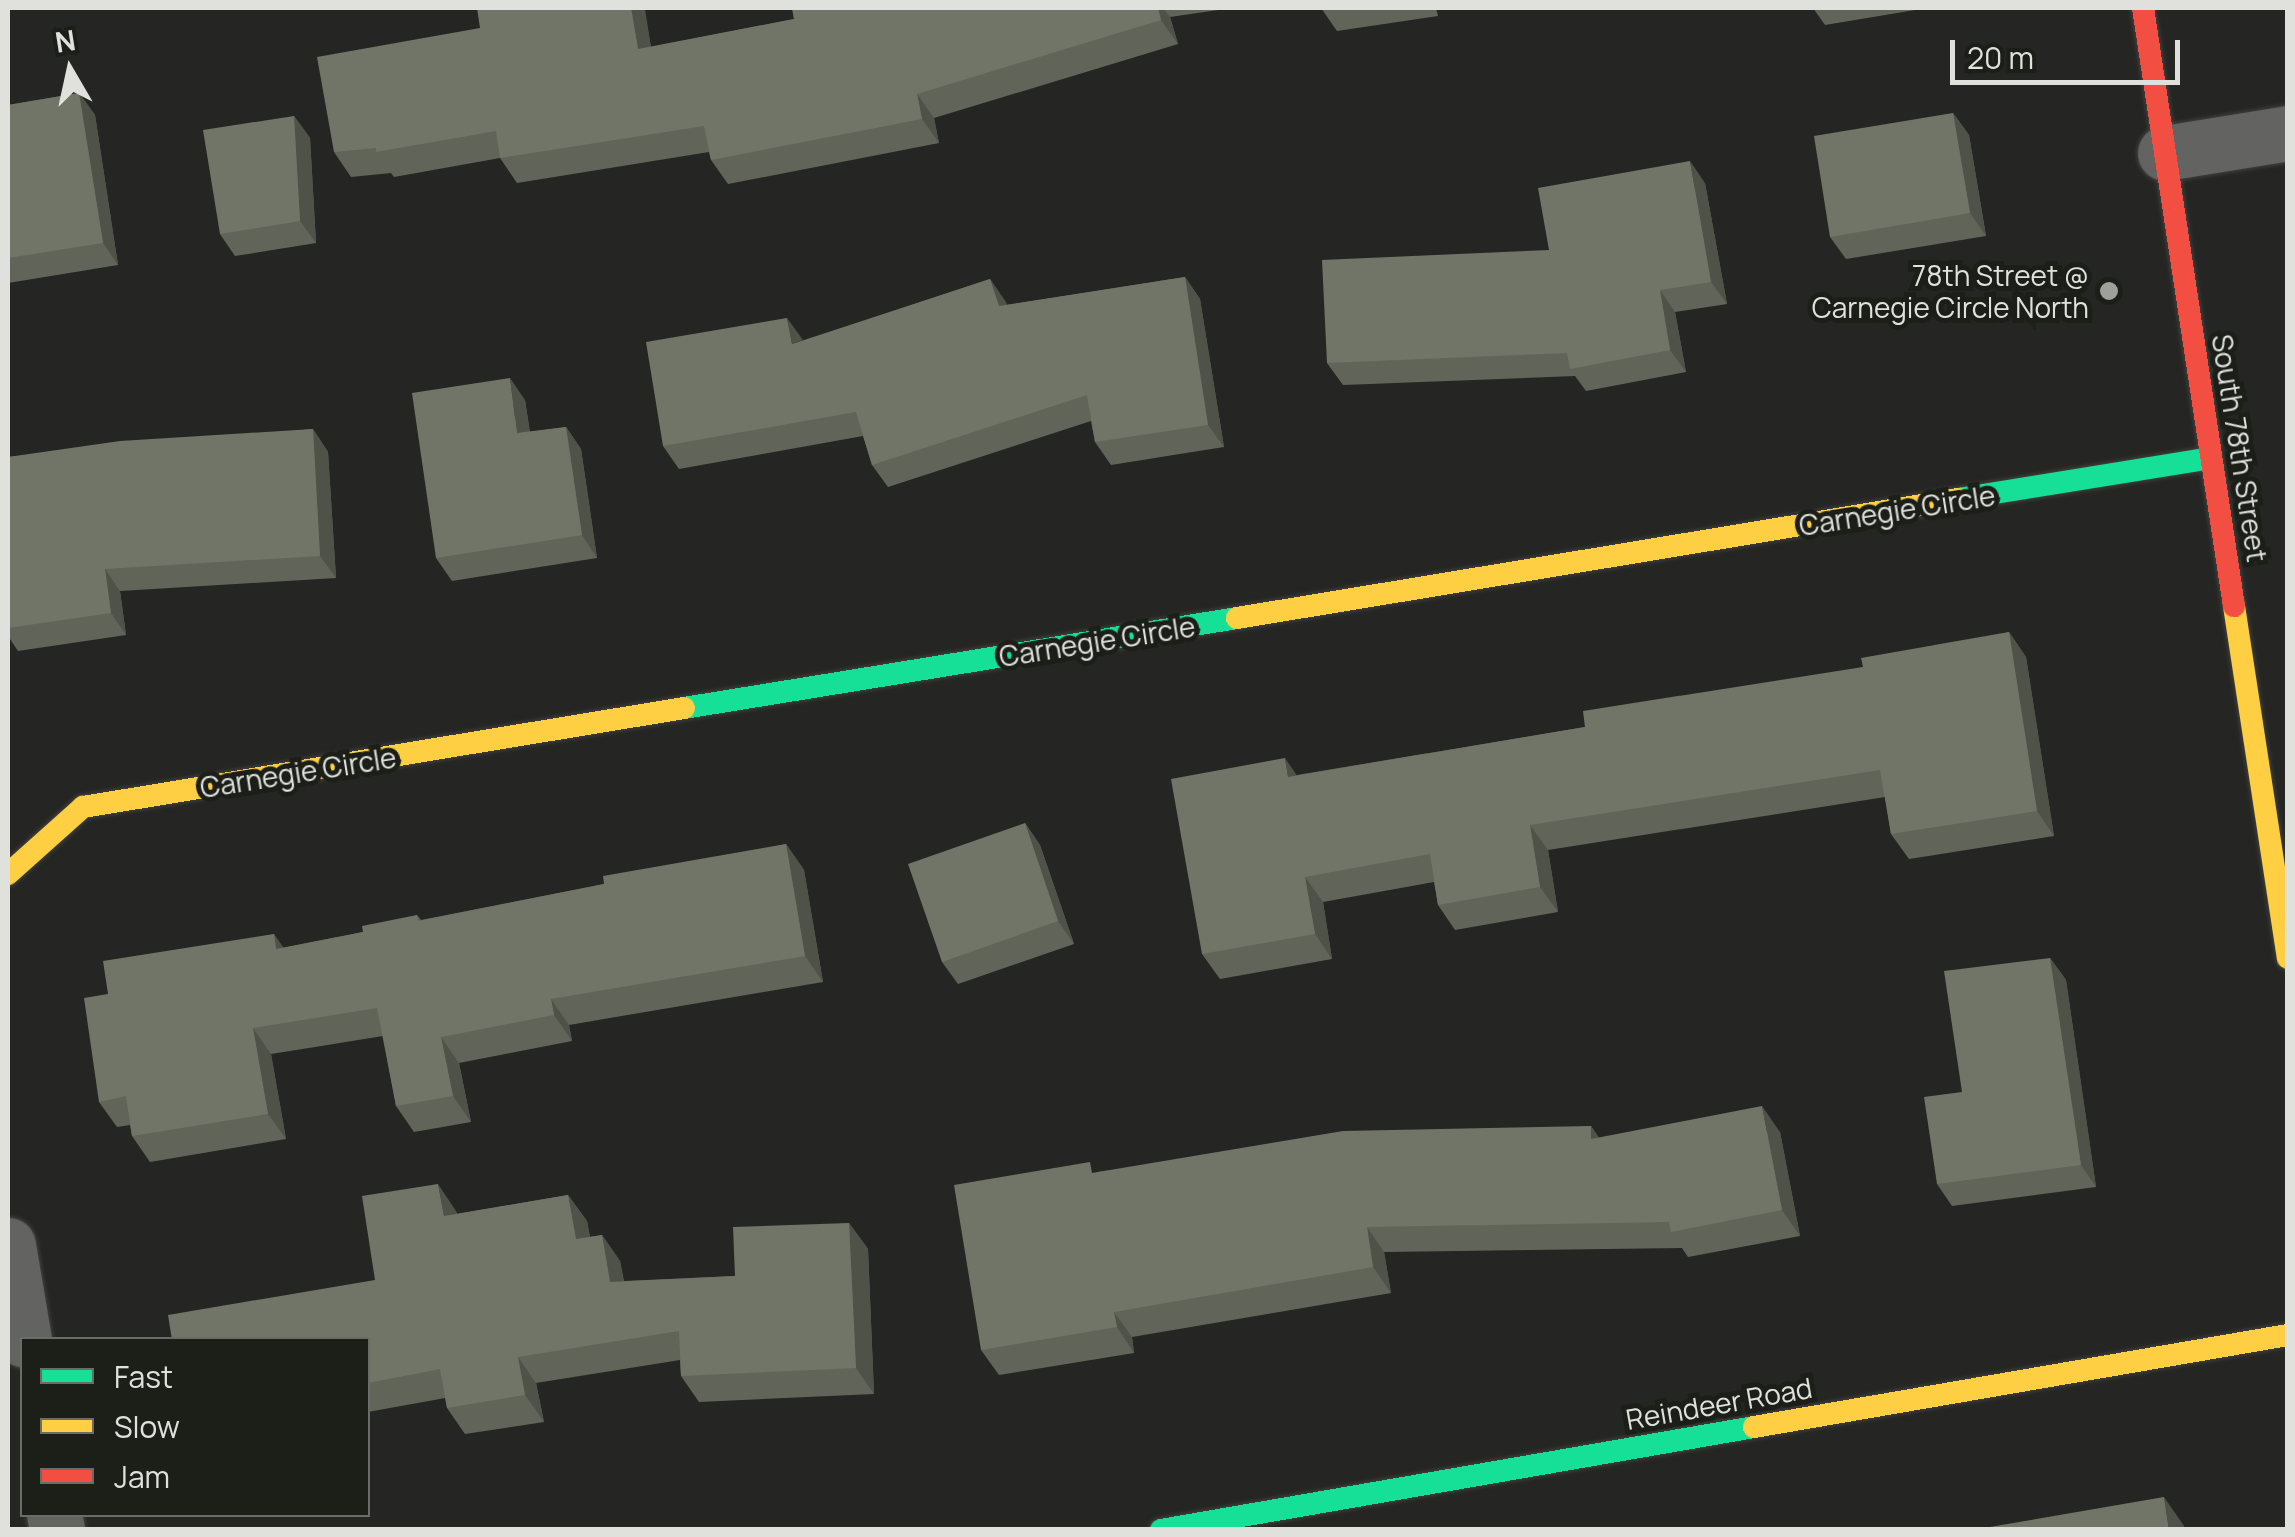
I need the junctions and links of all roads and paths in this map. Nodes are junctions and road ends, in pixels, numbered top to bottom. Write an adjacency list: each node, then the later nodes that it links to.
1 (2143, 8): 3 (street, South 78th Street)
2 (2288, 134): 3 (street)
3 (2165, 153): 4 (street, South 78th Street)
4 (2212, 458): 5 (street, Carnegie Circle); 6 (street, South 78th Street)
5 (8, 874)
6 (2288, 958)
7 (8, 1245): 9 (street)
8 (2288, 1335): 10 (street, Reindeer Road)
9 (23, 1337)
10 (1161, 1530)

